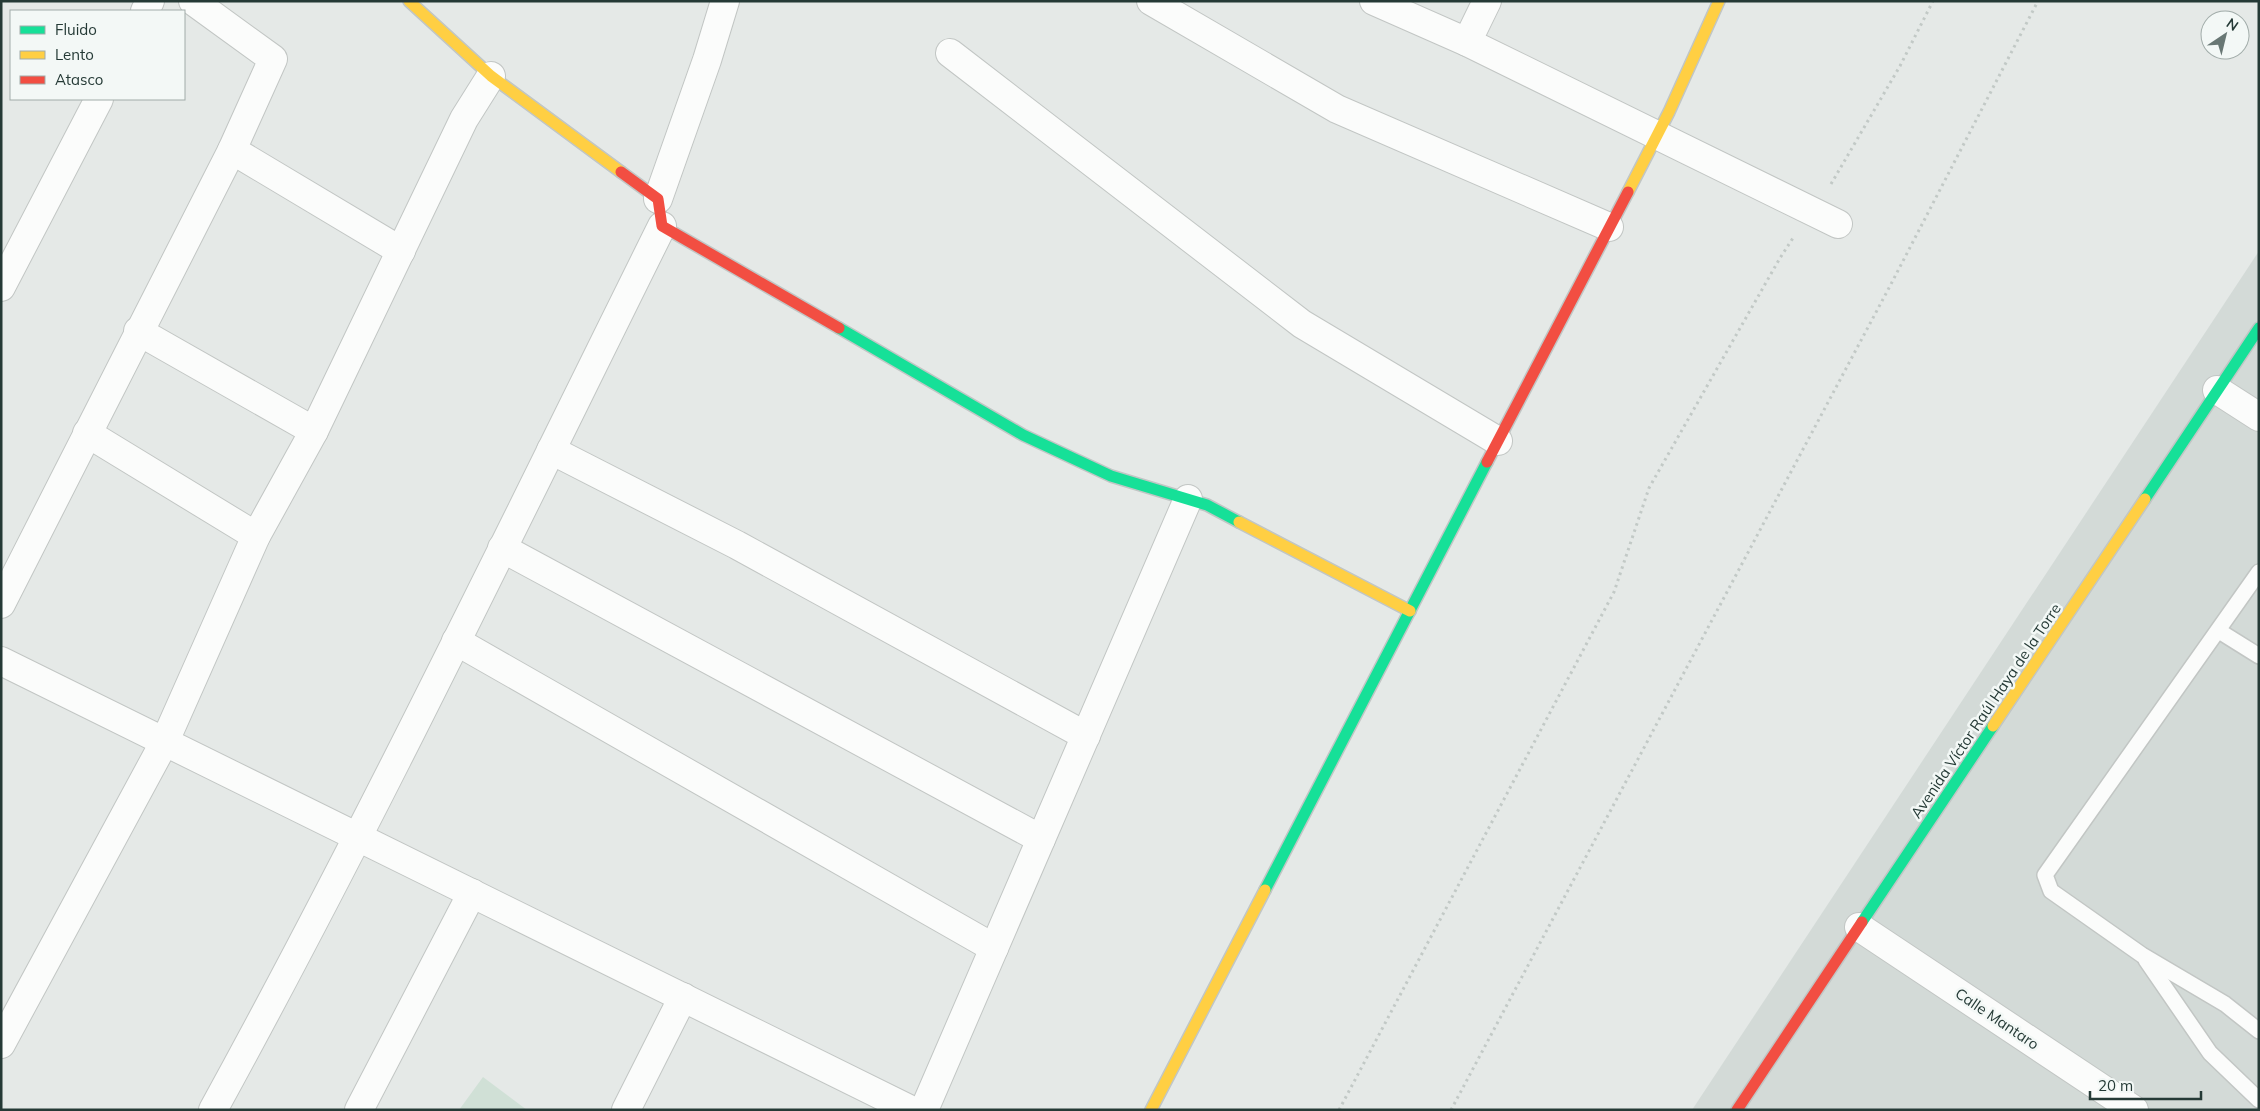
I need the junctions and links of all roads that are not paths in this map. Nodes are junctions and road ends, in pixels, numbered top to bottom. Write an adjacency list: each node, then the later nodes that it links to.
1 (192, 1): 13 (street)
2 (409, 1): 10 (street)
3 (726, 1): 14 (street)
4 (1151, 1): 17 (street)
5 (1374, 1): 8 (street)
6 (1487, 1): 8 (street)
7 (1719, 1): 12 (street)
8 (1467, 42): 12 (street)
9 (950, 52): 26 (street)
10 (491, 76): 14 (street); 18 (street)
11 (98, 100): 19 (street)
12 (1657, 136): 15 (street); 17 (street)
13 (232, 150): 18 (street); 21 (street)
14 (658, 199): 16 (street)
15 (1838, 224)
16 (662, 226): 27 (street); 28 (street)
17 (1609, 227): 26 (street)
18 (400, 251): 24 (street)
19 (1, 287)
20 (2259, 328): 22 (street, Avenida Víctor Raúl Haya de la Torre)
21 (138, 331): 24 (street); 25 (street)
22 (2217, 390): 23 (street); 43 (street, Avenida Víctor Raúl Haya de la Torre)
23 (2259, 417)
24 (314, 431): 29 (street)
25 (88, 433): 29 (street); 32 (street)
26 (1498, 442): 33 (street)
27 (551, 450): 30 (street); 38 (street)
28 (1188, 499): 33 (street); 38 (street)
29 (256, 536): 39 (street)
30 (502, 548): 35 (street); 41 (street)
31 (2259, 572): 34 (lane)
32 (1, 604)
33 (1410, 611): 55 (street)
34 (2219, 631): 36 (lane); 45 (lane)
35 (456, 641): 40 (street); 44 (street)
36 (2259, 656)
37 (1, 661): 39 (street)
38 (1086, 736): 41 (street)
39 (165, 741): 40 (street); 48 (street)
40 (358, 836): 42 (street); 50 (street)
41 (1041, 839): 44 (street)
42 (472, 893): 46 (street); 51 (street)
43 (1859, 927): 56 (street, Avenida Víctor Raúl Haya de la Torre); 57 (street, Calle Mantaro)
44 (994, 948): 54 (street)
45 (2142, 955): 47 (lane); 49 (lane)
46 (683, 997): 52 (street); 53 (street)
47 (2259, 1031)
48 (1, 1044)
49 (2259, 1100)
50 (213, 1110)
51 (359, 1110)
52 (626, 1110)
53 (911, 1110)
54 (924, 1110)
55 (1151, 1110)
56 (1738, 1110)
57 (2134, 1110)

